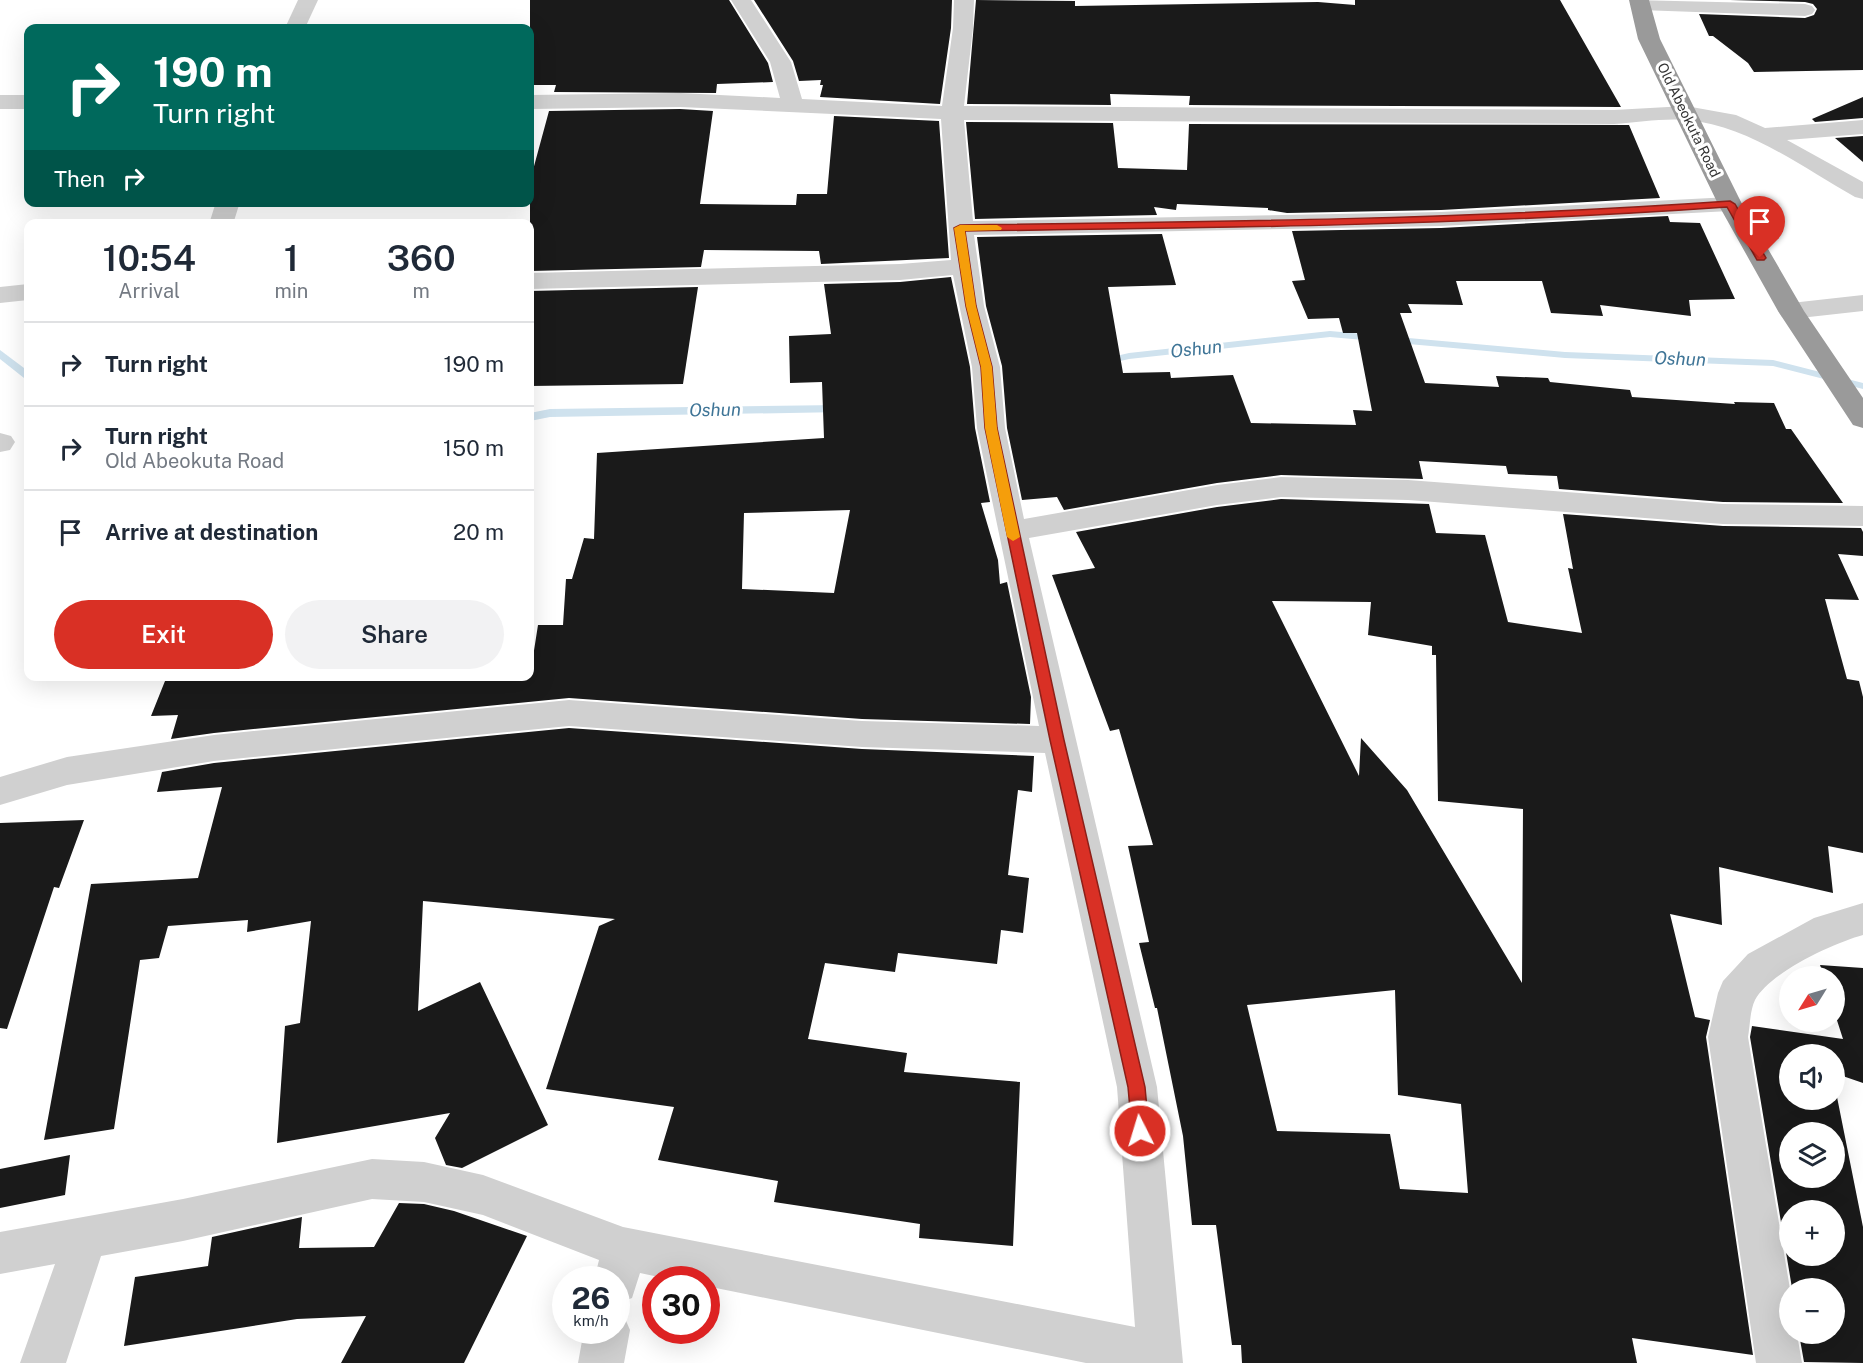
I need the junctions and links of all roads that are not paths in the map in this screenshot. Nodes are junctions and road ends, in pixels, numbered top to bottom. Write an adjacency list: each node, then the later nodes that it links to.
1 (308, 0): 6 (street)
2 (741, 0): 10 (street)
3 (963, 0): 11 (street)
4 (1639, 2): 5 (street); 12 (highway, Old Abeokuta Road)
5 (1805, 10)
6 (297, 24)
7 (0, 102): 8 (street)
8 (24, 102)
9 (534, 102): 10 (street)
10 (792, 104): 11 (street)
11 (952, 113): 12 (street); 17 (street)
12 (1686, 113): 14 (street); 16 (highway, Old Abeokuta Road)
13 (1863, 127): 14 (street)
14 (1762, 135): 15 (street)
15 (1863, 192)
16 (1730, 204): 17 (street); 23 (highway, Old Abeokuta Road)
17 (960, 228): 18 (street)
18 (964, 267): 19 (street); 26 (street)
19 (534, 281)
20 (24, 292): 21 (street)
21 (0, 294)
22 (1863, 303): 23 (street)
23 (1791, 311): 24 (highway, Old Abeokuta Road)
24 (1861, 417)
25 (1863, 516): 26 (street)
26 (1012, 531): 27 (street)
27 (1057, 740): 28 (street); 34 (street)
28 (0, 791)
29 (1863, 919): 37 (street)
30 (86, 1237): 31 (street); 32 (street); 35 (street)
31 (0, 1253)
32 (620, 1265): 34 (street)
33 (604, 1344): 36 (street)
34 (1160, 1359)
35 (43, 1363)
36 (601, 1363)
37 (1779, 1363)

